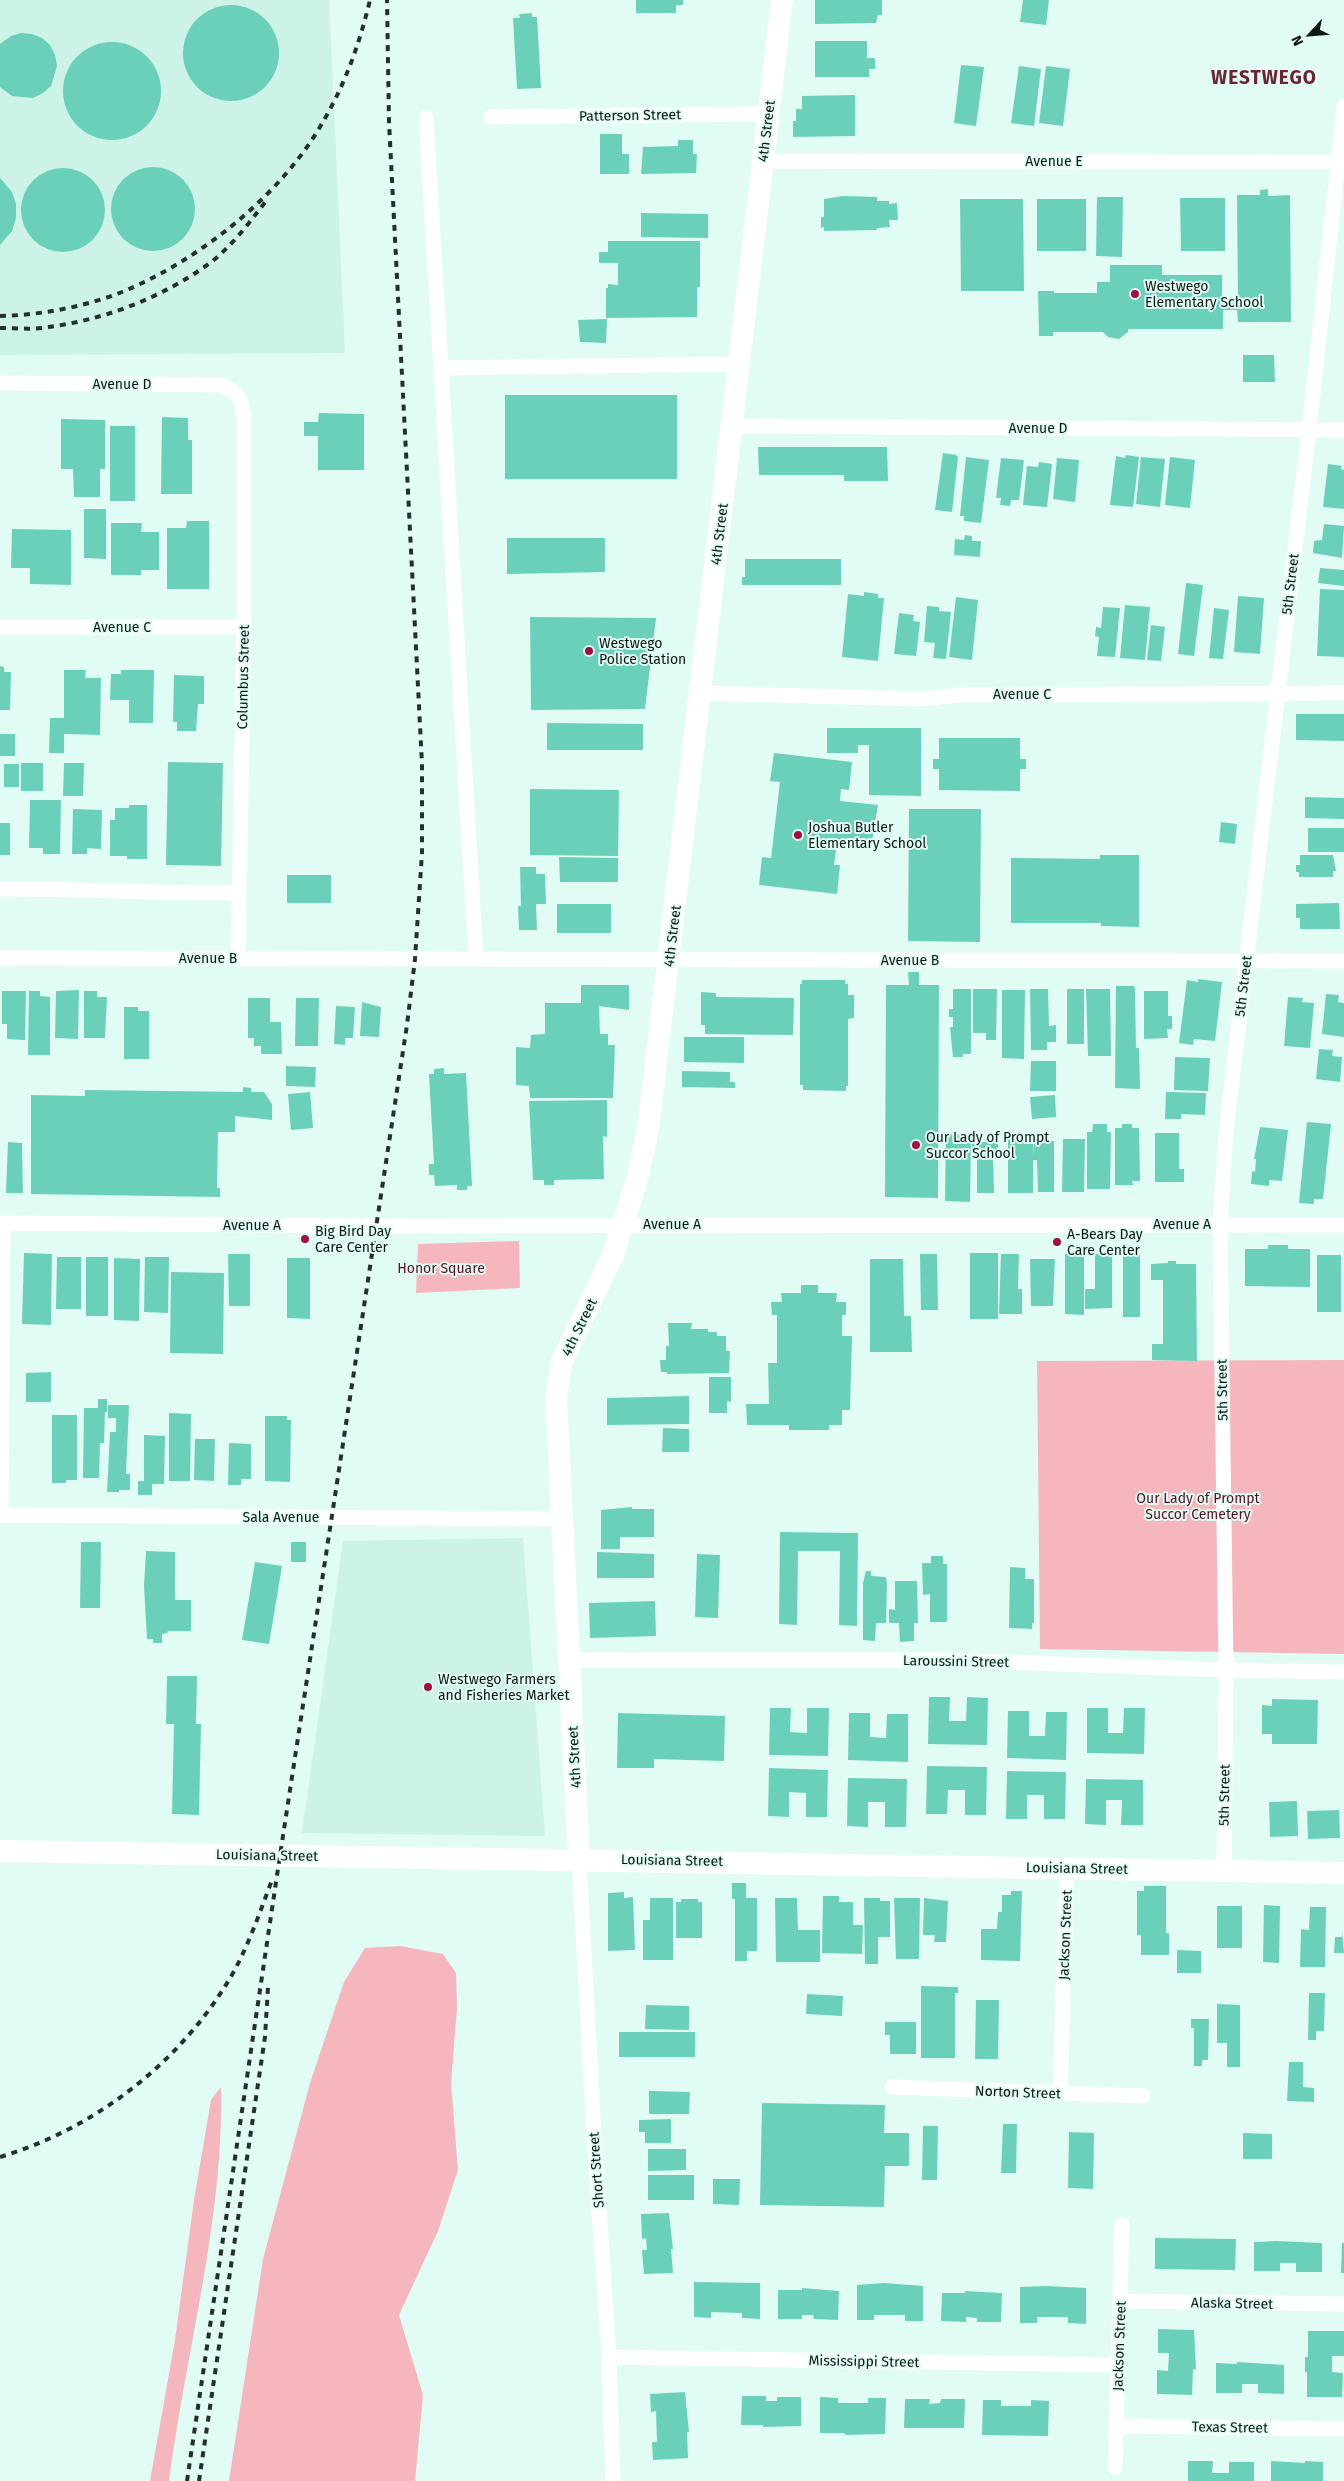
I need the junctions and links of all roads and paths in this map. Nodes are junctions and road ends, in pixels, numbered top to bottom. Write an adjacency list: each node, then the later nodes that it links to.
1 (782, 0): 3 (main road, 4th Street)
2 (1344, 106): 7 (street, 5th Street)
3 (768, 114): 4 (street, Patterson Street); 6 (main road, 4th Street)
4 (491, 117)
5 (426, 118): 9 (street)
6 (763, 161): 7 (street, Avenue E); 8 (main road, 4th Street)
7 (1341, 162): 13 (street, 5th Street)
8 (739, 364): 9 (street); 12 (main road, 4th Street)
9 (442, 368): 24 (street)
10 (0, 383): 11 (street, Avenue D)
11 (240, 397): 15 (street, Columbus Street)
12 (732, 426): 13 (street, Avenue D); 17 (main road, 4th Street)
13 (1309, 430): 14 (street, Avenue D); 18 (street, 5th Street)
14 (1344, 430)
15 (244, 627): 16 (street, Avenue C); 21 (street, Columbus Street)
16 (0, 628)
17 (700, 692): 18 (street, Avenue C); 25 (main road, 4th Street)
18 (1276, 693): 19 (street, Avenue C); 26 (street, 5th Street)
19 (1344, 693)
20 (0, 889): 21 (street)
21 (239, 893): 23 (street, Columbus Street)
22 (0, 958): 23 (street, Avenue B)
23 (238, 958): 24 (street, Avenue B)
24 (476, 959): 25 (street, Avenue B)
25 (669, 959): 26 (street, Avenue B); 29 (main road, 4th Street)
26 (1246, 961): 27 (street, Avenue B); 30 (street, 5th Street)
27 (1344, 961)
28 (1, 1224): 29 (street, Avenue A); 32 (street)
29 (623, 1224): 30 (street, Avenue A); 33 (main road, 4th Street)
30 (1220, 1224): 31 (street, Avenue A); 35 (street, 5th Street)
31 (1344, 1225)
32 (1, 1515): 33 (street, Sala Avenue)
33 (562, 1519): 34 (main road, 4th Street)
34 (569, 1660): 35 (street, Laroussini Street); 38 (main road, 4th Street)
35 (1226, 1670): 36 (street, Laroussini Street); 40 (street, 5th Street)
36 (1344, 1672)
37 (0, 1851): 38 (main road, Louisiana Street)
38 (579, 1859): 39 (main road, Louisiana Street); 48 (street, Short Street)
39 (1068, 1867): 40 (main road, Louisiana Street); 43 (street, Jackson Street)
40 (1224, 1870): 41 (main road, Louisiana Street)
41 (1344, 1873)
42 (892, 2087): 43 (street, Norton Street)
43 (1060, 2093): 44 (street, Norton Street)
44 (1143, 2096)
45 (1122, 2225): 46 (street, Jackson Street)
46 (1120, 2301): 47 (street, Alaska Street); 49 (street, Jackson Street)
47 (1344, 2304)
48 (609, 2357): 49 (street, Mississippi Street); 53 (street, Short Street)
49 (1118, 2365): 50 (street, Jackson Street)
50 (1117, 2426): 51 (street, Texas Street); 52 (street, Jackson Street)
51 (1344, 2429)
52 (1115, 2466)
53 (613, 2481)

